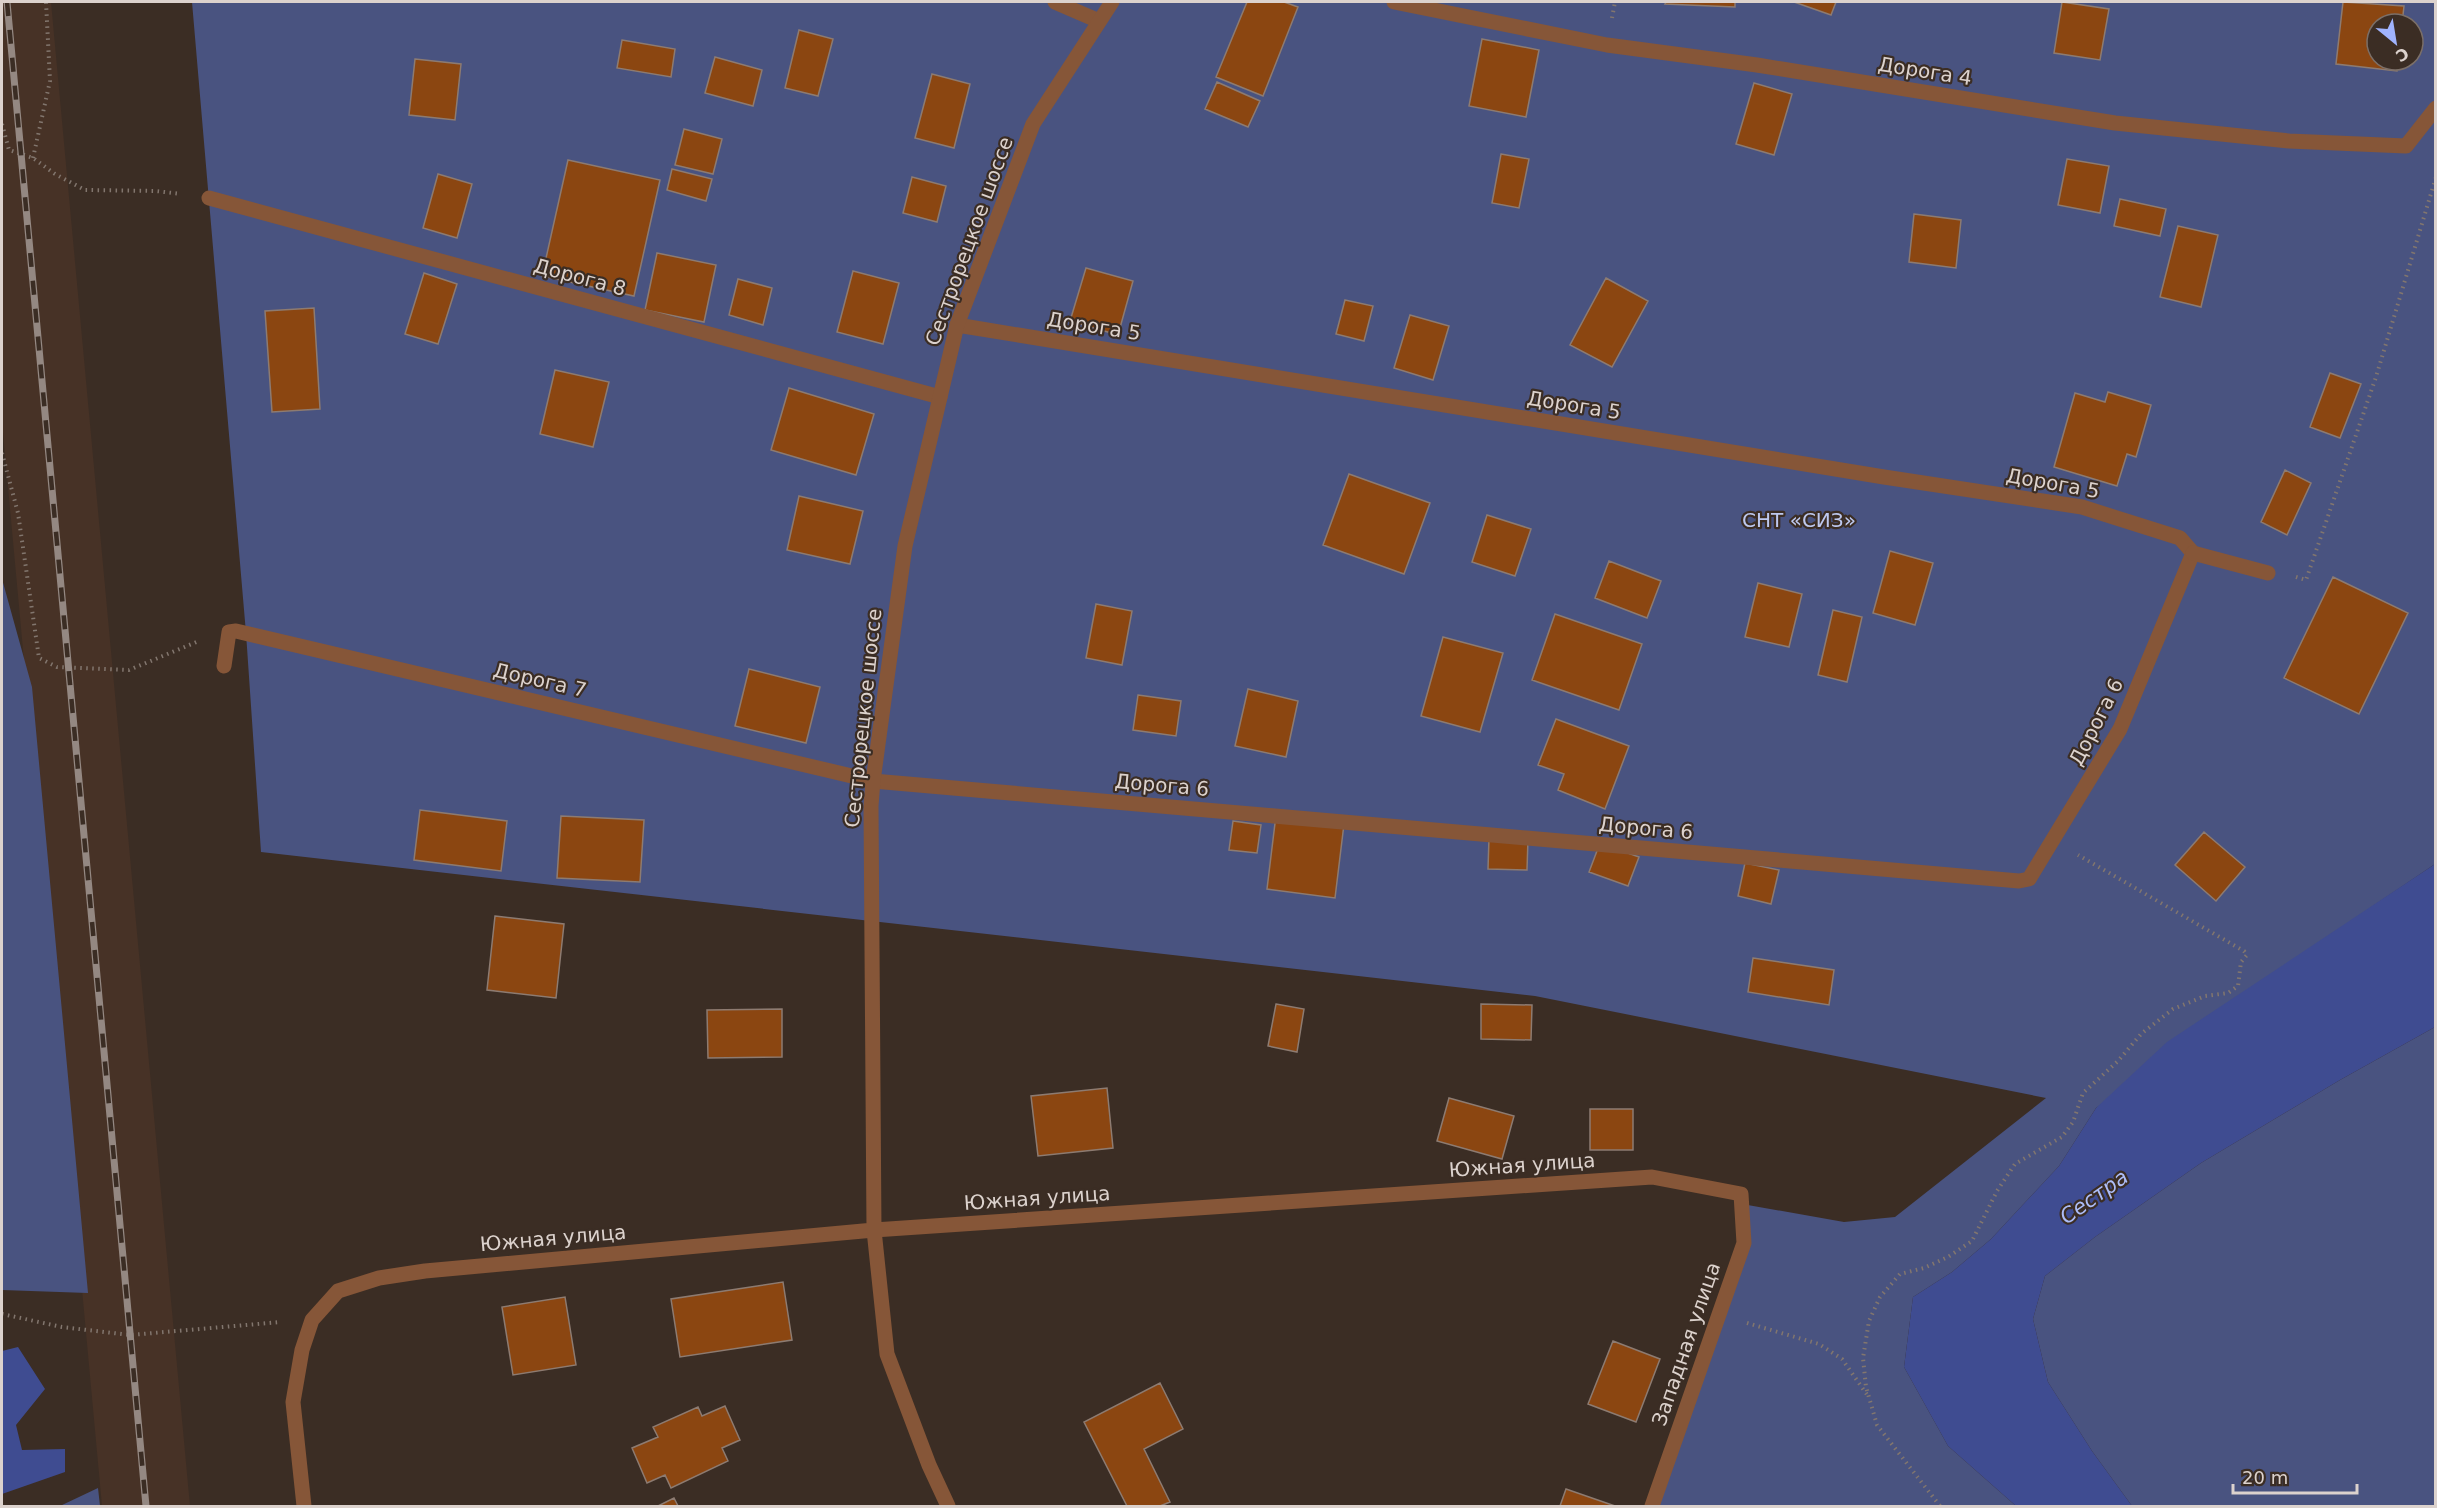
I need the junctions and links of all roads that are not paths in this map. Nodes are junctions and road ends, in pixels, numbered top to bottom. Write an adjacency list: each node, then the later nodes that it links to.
1 (1054, 2): 4 (street)
2 (1112, 2): 4 (street, Сестрорецкое шоссе)
3 (1394, 2): 5 (street, Дорога 4)
4 (1099, 21): 7 (street, Сестрорецкое шоссе)
5 (2436, 108)
6 (209, 198): 8 (street, Дорога 8)
7 (957, 325): 8 (street, Сестрорецкое шоссе); 9 (street, Дорога 5)
8 (940, 397): 12 (street, Сестрорецкое шоссе)
9 (2193, 552): 10 (street); 12 (street, Дорога 6)
10 (2268, 573)
11 (224, 666): 12 (street, Дорога 7)
12 (873, 781): 14 (street, Сестрорецкое шоссе)
13 (1741, 1194): 14 (street, Южная улица); 17 (street, Западная улица)
14 (874, 1230): 15 (street, Южная улица); 16 (street, Сестрорецкое шоссе)
15 (304, 1506)
16 (948, 1506)
17 (1652, 1506)

